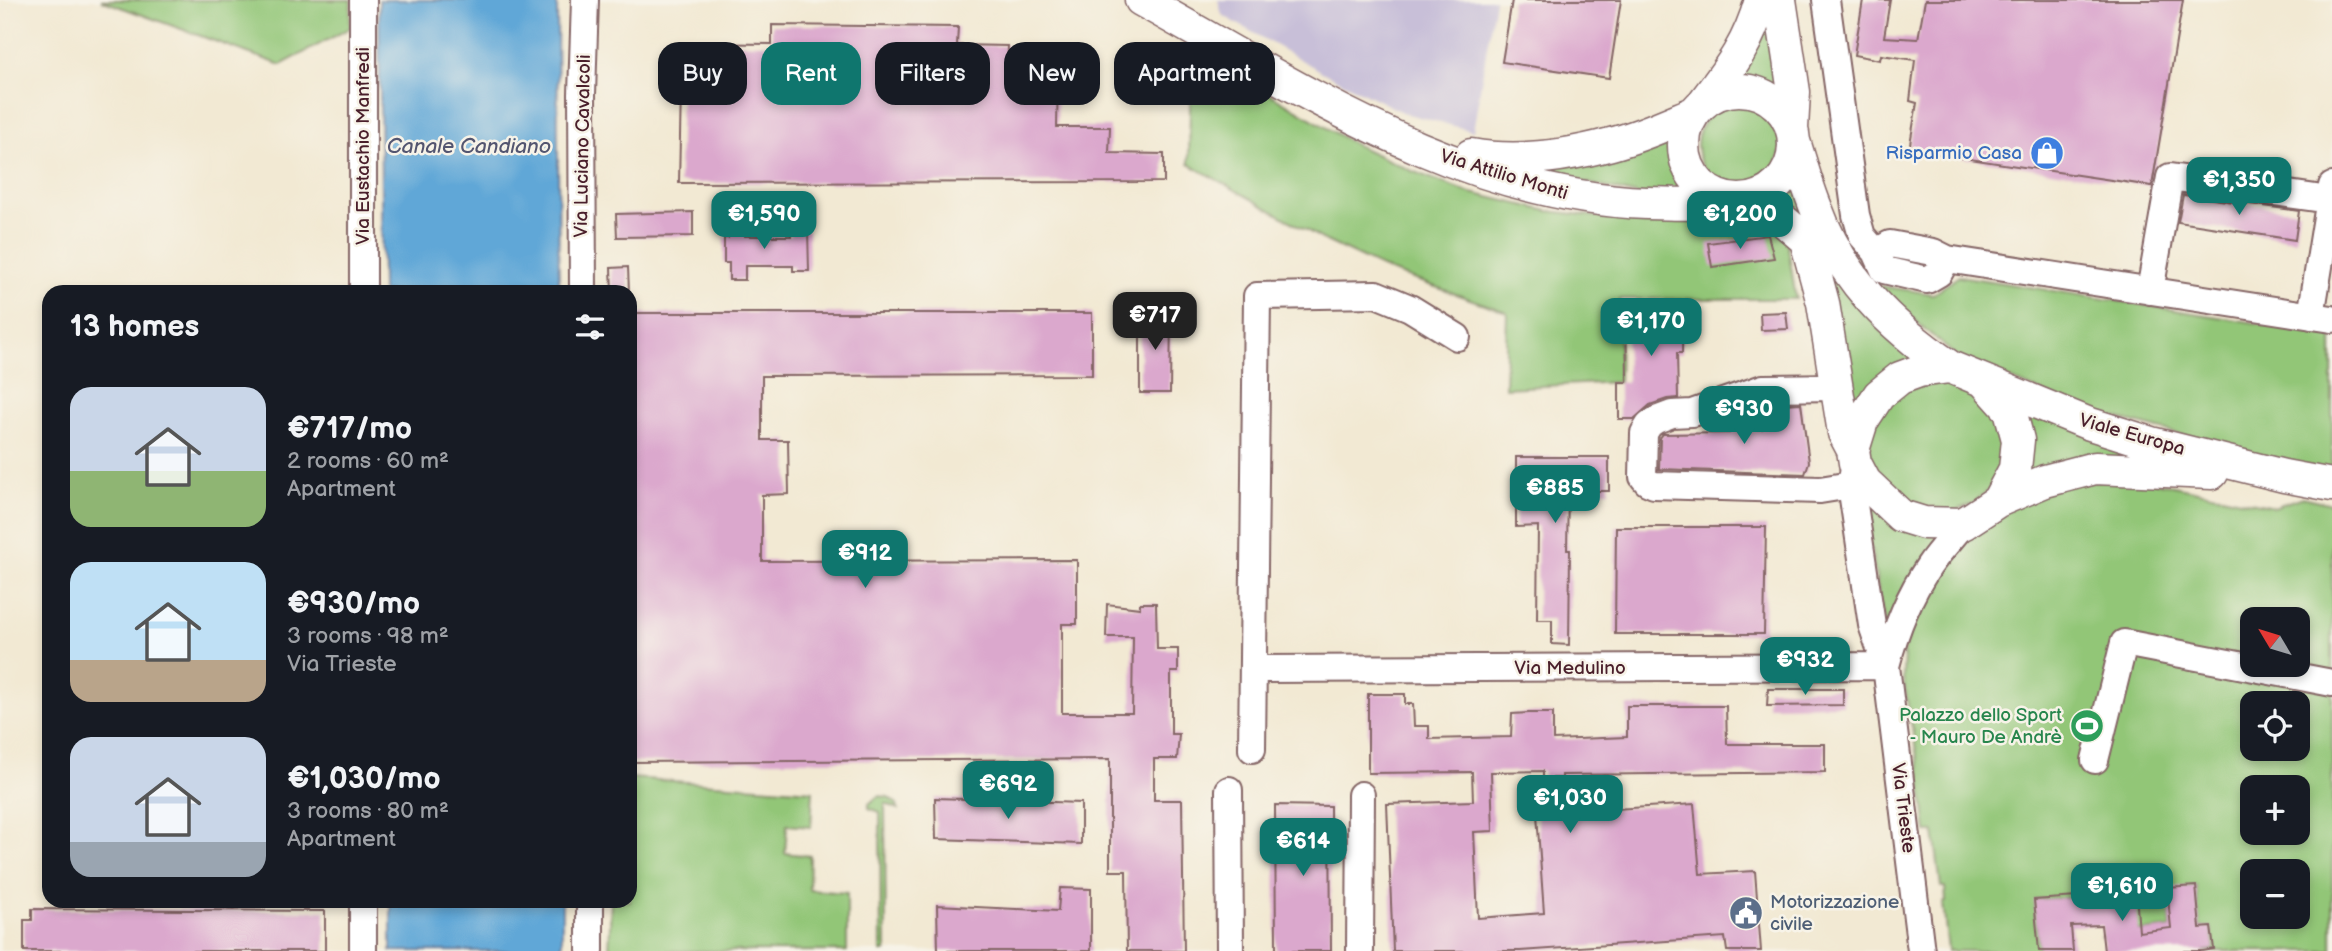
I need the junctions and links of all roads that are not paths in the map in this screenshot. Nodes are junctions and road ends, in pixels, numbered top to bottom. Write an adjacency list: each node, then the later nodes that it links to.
1 (363, 0): 12 (street, Via Eustachio Manfredi)
2 (585, 0): 13 (street, Via Luciano Cavalcoli)
3 (1141, 0): 9 (main road, Via Attilio Monti)
4 (1760, 0): 7 (main road)
5 (1780, 0): 8 (main road)
6 (1826, 0): 14 (street)
7 (1698, 108): 8 (main road); 9 (main road, Via Attilio Monti); 11 (main road)
8 (1793, 135): 11 (main road); 17 (main road)
9 (1409, 143): 11 (main road, Via Attilio Monti)
10 (2331, 193): 14 (street); 15 (street)
11 (1738, 200): 19 (main road, Via Trieste)
12 (363, 285)
13 (583, 285)
14 (2150, 291): 15 (street)
15 (2321, 318)
16 (1457, 337): 26 (street)
17 (1950, 367): 18 (main road); 20 (main road)
18 (1985, 382): 21 (main road, Viale Europa); 23 (main road)
19 (1837, 387): 20 (main road, Via Trieste); 20 (street)
20 (1853, 466): 24 (main road); 25 (street, Via Trieste)
21 (2284, 476): 22 (main road, Viale Europa); 23 (main road, Viale Europa)
22 (2332, 485)
23 (1998, 501): 24 (main road)
24 (1963, 524): 25 (street, Via Trieste)
25 (1886, 666): 26 (street, Via Medulino); 38 (street, Via Trieste)
26 (1254, 669): 28 (street)
27 (2332, 683): 29 (street)
28 (1252, 749)
29 (2095, 760)
30 (1229, 790): 36 (street)
31 (1362, 795): 37 (street)
32 (363, 908): 34 (street)
33 (590, 908): 35 (street)
34 (363, 951)
35 (590, 951)
36 (1230, 951)
37 (1360, 951)
38 (1921, 951)

